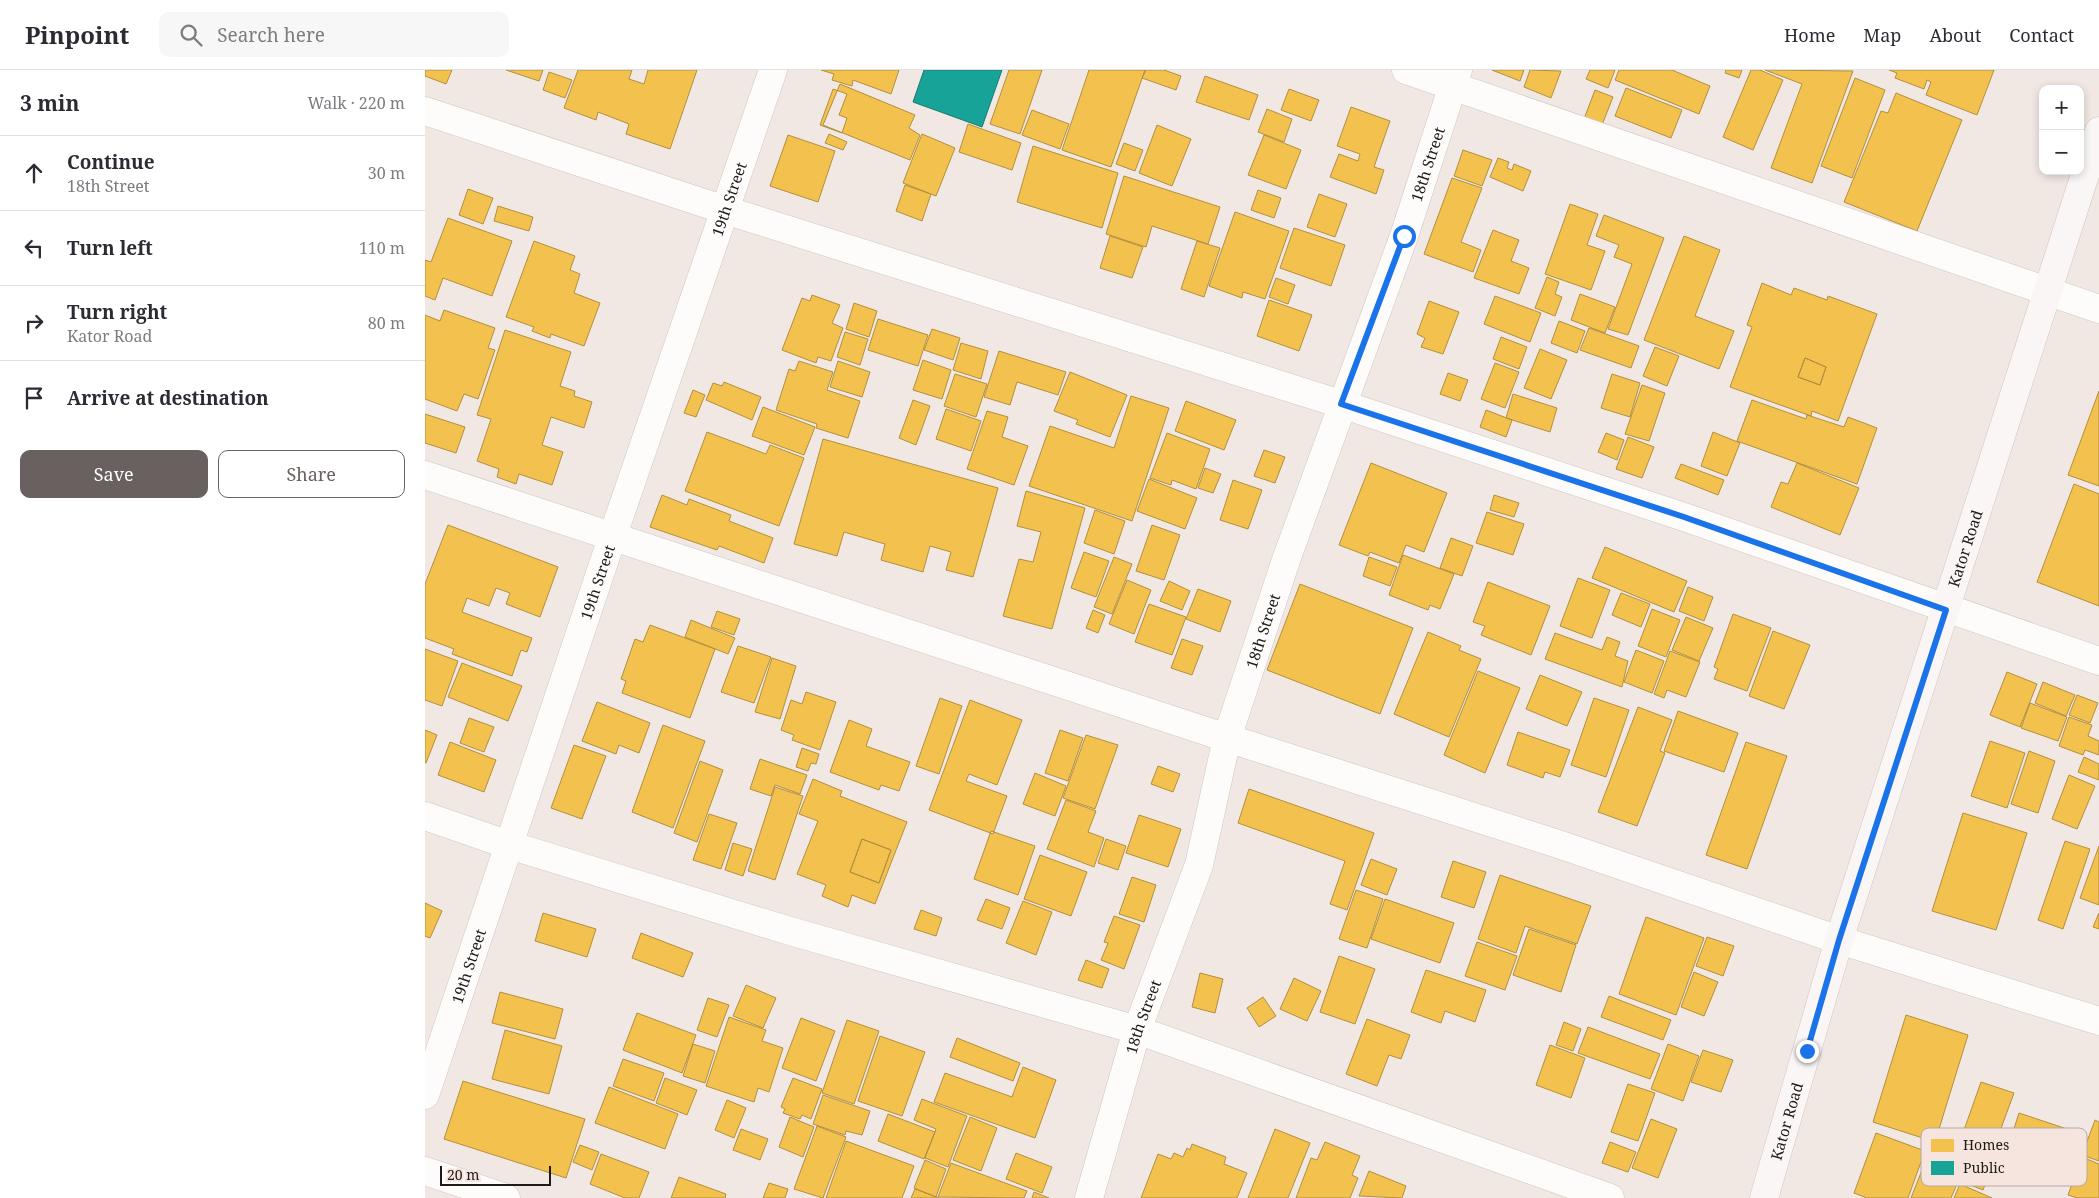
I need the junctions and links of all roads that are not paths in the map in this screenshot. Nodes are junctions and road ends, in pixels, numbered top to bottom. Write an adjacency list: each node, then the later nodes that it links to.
1 (773, 70): 6 (street, 19th Street)
2 (1406, 70): 3 (street)
3 (1455, 78): 7 (street); 9 (street, 18th Street)
4 (425, 111): 6 (street)
5 (2099, 131): 7 (main road, Kator Road)
6 (725, 210): 9 (street); 11 (street, 19th Street)
7 (2048, 292): 8 (street); 12 (main road, Kator Road)
8 (2099, 309)
9 (1341, 404): 12 (street); 14 (street, 18th Street)
10 (425, 475): 11 (street)
11 (612, 538): 14 (street); 16 (street, 19th Street)
12 (1946, 610): 13 (street); 17 (main road, Kator Road)
13 (2099, 661)
14 (1227, 738): 17 (street); 19 (street, 18th Street)
15 (425, 816): 16 (street)
16 (509, 845): 19 (street); 20 (street, 19th Street)
17 (1839, 940): 18 (street); 25 (main road, Kator Road)
18 (2099, 1021)
19 (1137, 1030): 23 (street, 18th Street); 24 (street)
20 (425, 1096)
21 (425, 1171): 22 (street)
22 (506, 1198)
23 (1089, 1198)
24 (1610, 1198)
25 (1764, 1198)

